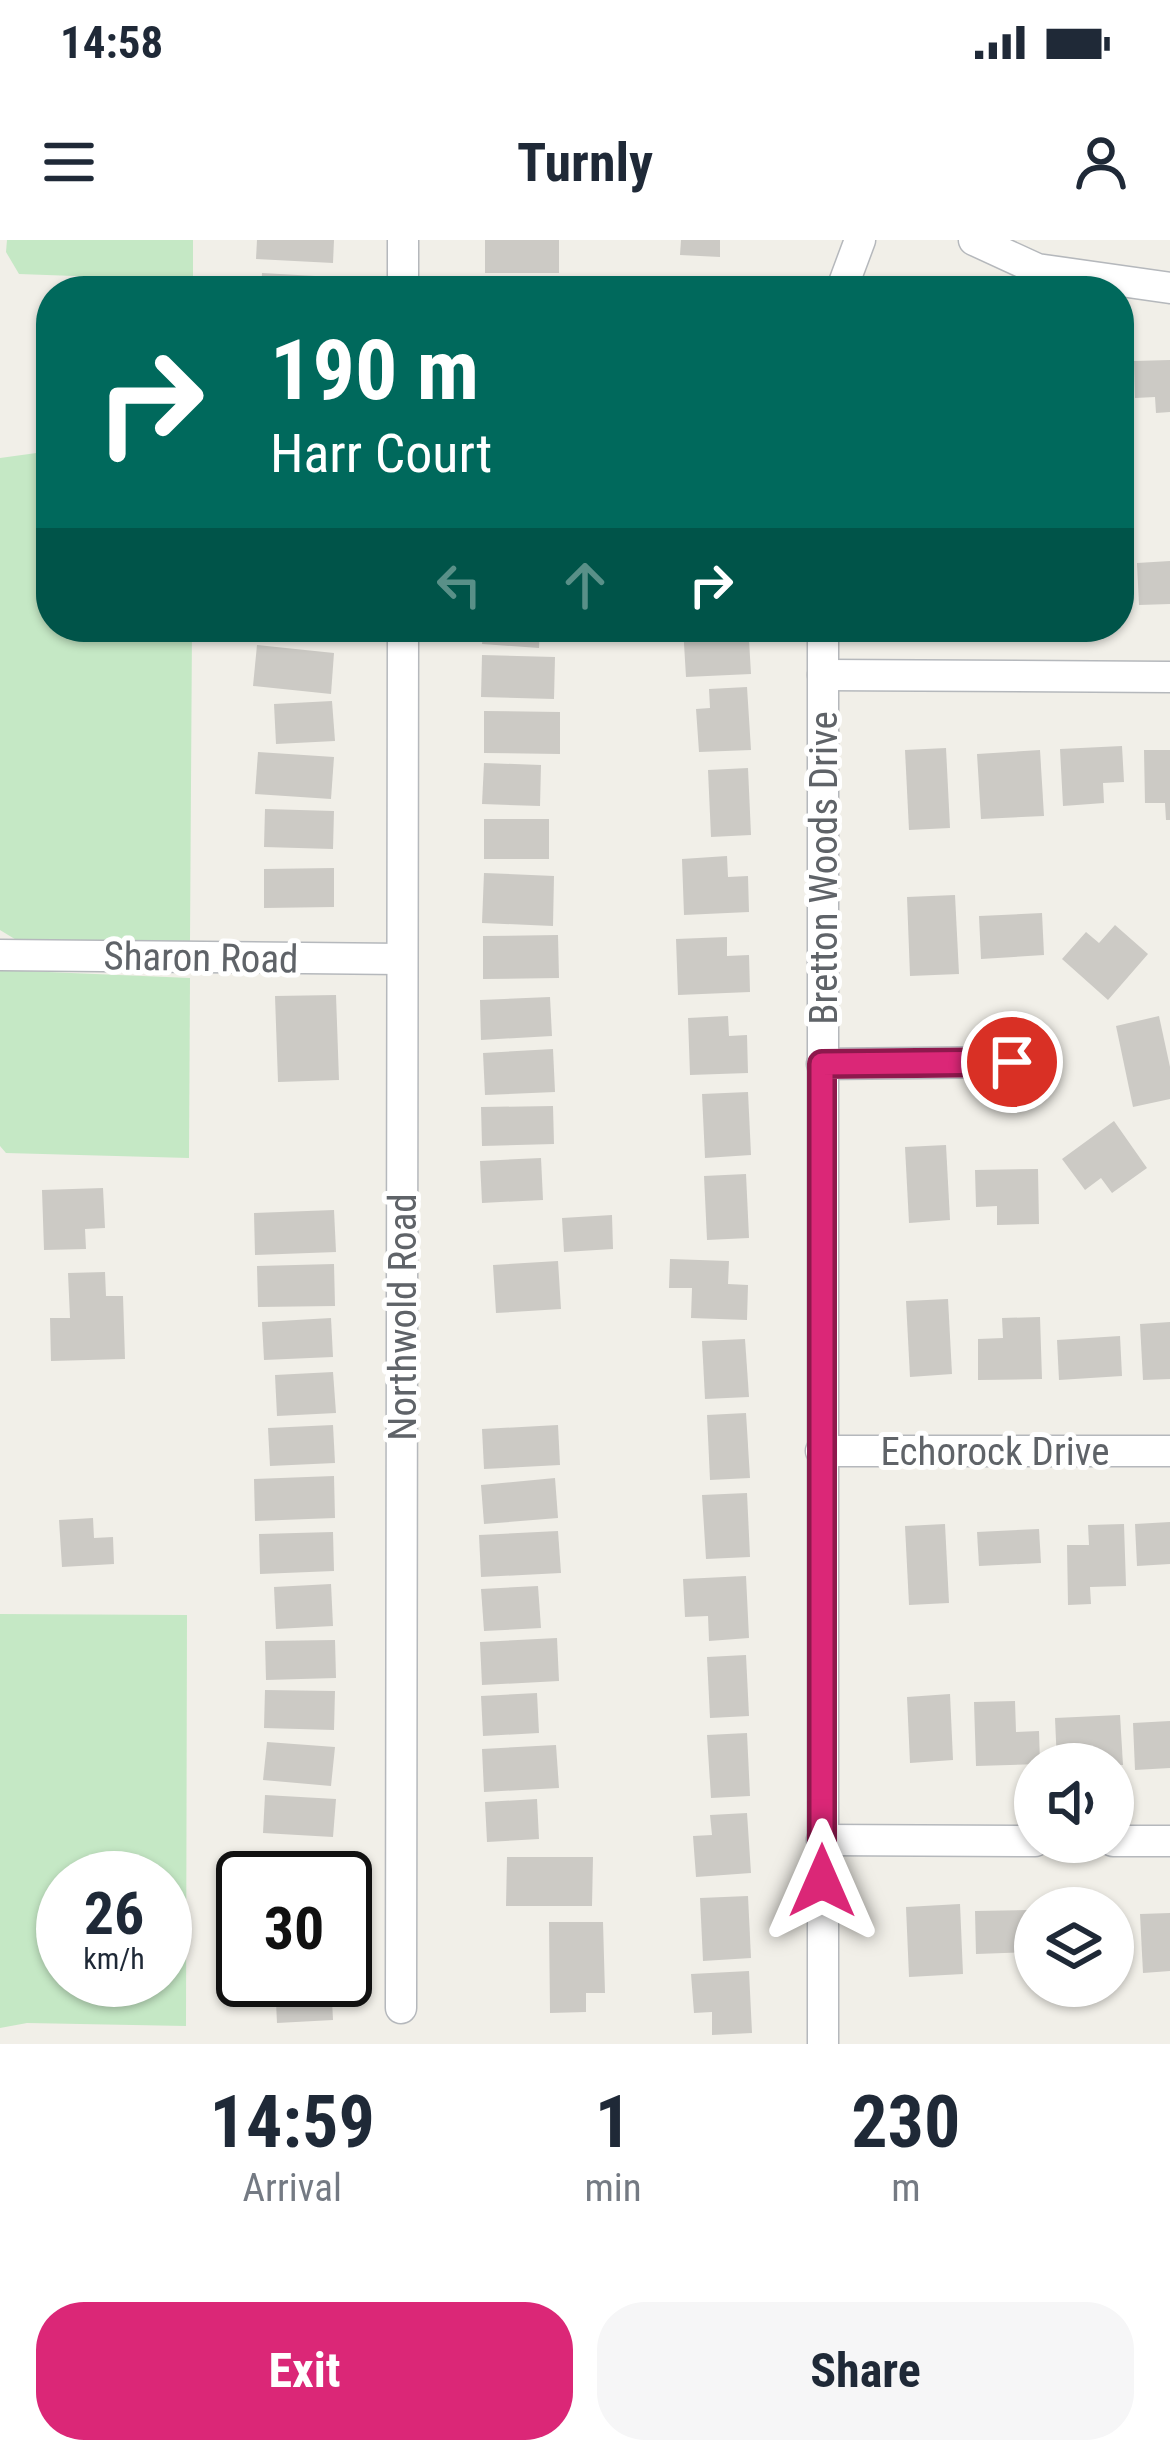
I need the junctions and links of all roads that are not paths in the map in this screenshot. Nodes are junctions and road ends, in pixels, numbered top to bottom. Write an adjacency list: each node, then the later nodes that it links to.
1 (403, 240): 4 (street)
2 (860, 240): 5 (street)
3 (974, 240): 6 (street)
4 (403, 276)
5 (847, 276)
6 (1086, 276)
7 (1134, 283): 8 (street)
8 (1170, 288)
9 (403, 642): 14 (street, Northwold Road)
10 (823, 642): 11 (street, Bretton Woods Drive)
11 (823, 675): 12 (street); 16 (street, Bretton Woods Drive)
12 (1170, 676)
13 (0, 955): 14 (street, Sharon Road)
14 (402, 959): 23 (street, Northwold Road)
15 (1012, 1062): 16 (street)
16 (822, 1064): 17 (street, Bretton Woods Drive)
17 (821, 1451): 18 (street, Echorock Drive); 19 (street, Bretton Woods Drive)
18 (1170, 1451)
19 (822, 1840): 20 (street); 24 (street, Bretton Woods Drive)
20 (1014, 1841)
21 (1134, 1841): 22 (street)
22 (1170, 1841)
23 (401, 2008)
24 (823, 2044)

